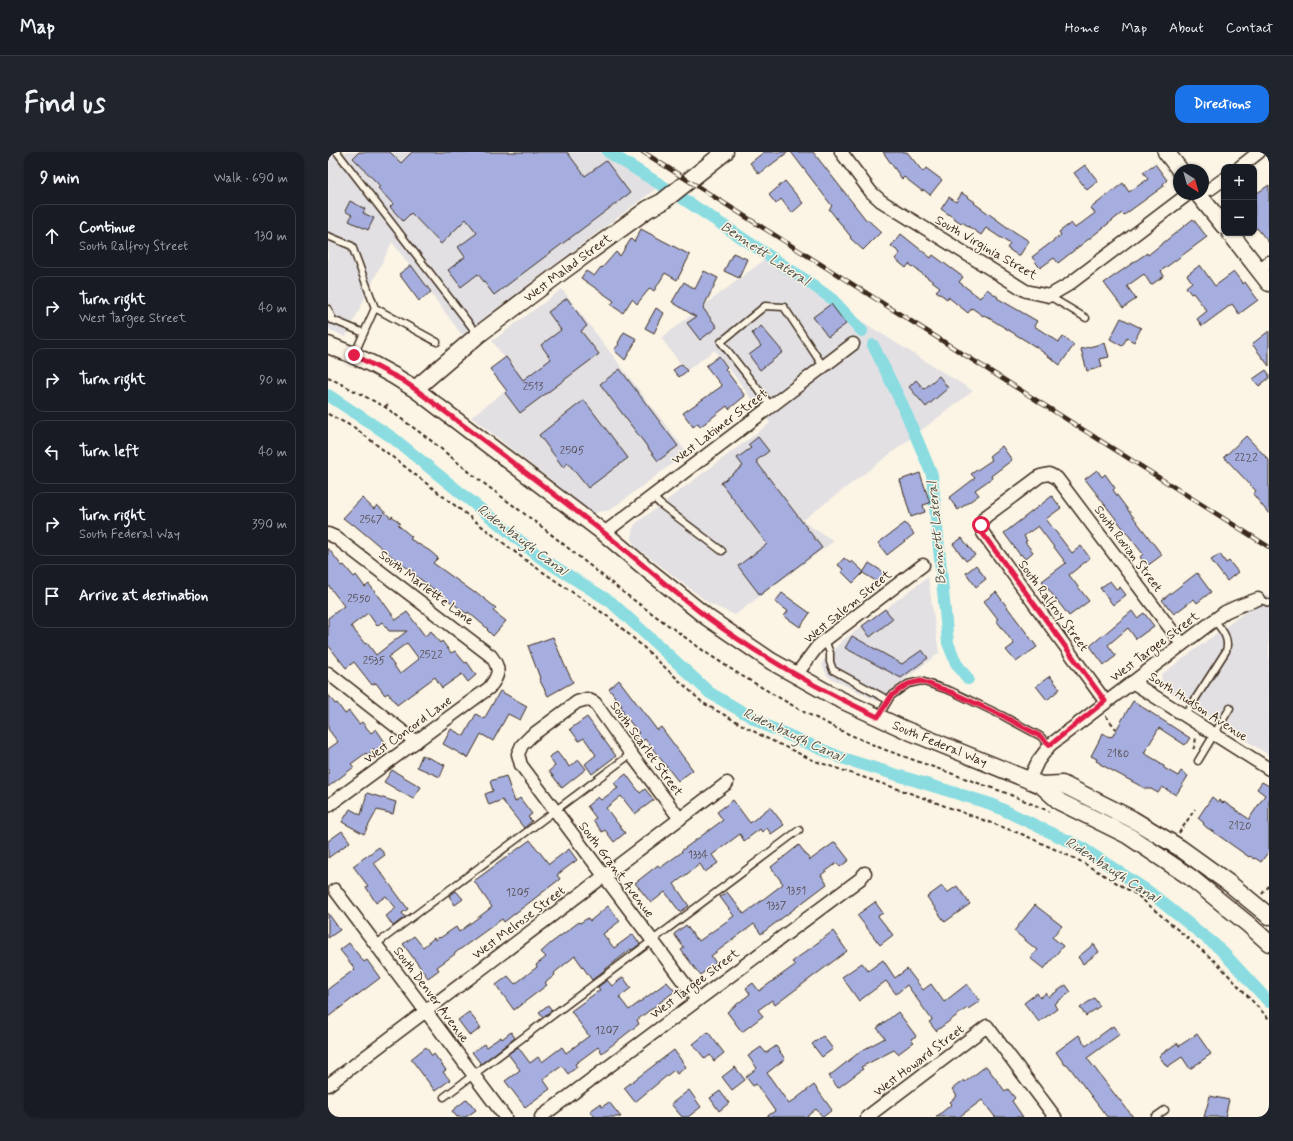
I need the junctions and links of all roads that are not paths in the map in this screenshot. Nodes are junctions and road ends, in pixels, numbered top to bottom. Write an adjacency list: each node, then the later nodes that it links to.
1 (337, 152): 23 (lane)
2 (725, 152): 23 (main road, West Malad Street)
3 (841, 152): 17 (street, South Virginia Street)
4 (1166, 152): 6 (main road)
5 (1259, 152): 7 (street)
6 (1175, 164)
7 (1244, 164)
8 (1221, 181): 9 (street)
9 (1209, 189)
10 (1180, 200): 17 (street)
11 (1203, 200): 12 (main road)
12 (1221, 222)
13 (328, 236): 18 (lane)
14 (1233, 236): 15 (main road)
15 (1264, 266): 16 (main road)
16 (1269, 283)
17 (1049, 296): 20 (lane)
18 (375, 308): 22 (lane); 24 (lane)
19 (328, 309): 21 (lane)
20 (1086, 318)
21 (330, 320): 22 (lane)
22 (364, 333): 27 (lane)
23 (478, 335): 29 (main road, West Malad Street)
24 (437, 342)
25 (853, 344): 28 (street, West Latimer Street)
26 (328, 345): 27 (main road, South Federal Way)
27 (354, 355): 29 (main road, South Federal Way)
28 (823, 366): 30 (street, West Latimer Street); 30 (lane)
29 (415, 389): 33 (main road, South Federal Way)
30 (771, 406): 32 (street, West Latimer Street)
31 (1049, 474): 40 (street, South Rovian Street); 47 (street, South Ralfroy Street)
32 (652, 496): 33 (street, West Latimer Street); 35 (lane)
33 (604, 533): 43 (main road, South Federal Way)
34 (328, 534): 41 (street, South Marlette Lane)
35 (722, 551)
36 (923, 564): 39 (street, West Salem Street)
37 (1264, 601): 38 (street, West Targee Street)
38 (1214, 620): 40 (street, West Targee Street); 49 (lane)
39 (825, 640): 43 (street, West Salem Street); 46 (lane)
40 (1182, 644): 44 (street, West Targee Street)
41 (498, 671): 52 (street, West Concord Lane)
42 (328, 673): 52 (street)
43 (796, 675): 50 (main road, South Federal Way)
44 (1132, 682): 47 (street, West Targee Street); 49 (street, South Hudson Avenue)
45 (587, 699): 54 (street, South Scarlet Street); 60 (street, South Grant Avenue)
46 (888, 700): 50 (lane); 53 (lane)
47 (1105, 701): 53 (street, West Targee Street)
48 (1230, 708): 51 (lane)
49 (1185, 715): 51 (street, South Hudson Avenue)
50 (878, 717): 58 (main road, South Federal Way)
51 (1214, 734): 55 (lane); 56 (street, South Hudson Avenue)
52 (416, 742): 59 (street, West Concord Lane)
53 (1050, 745): 58 (street, West Targee Street)
54 (631, 754): 60 (lane); 61 (street, South Scarlet Street)
55 (1198, 761)
56 (1269, 770)
57 (727, 783): 61 (street, West Melrose Street)
58 (1035, 783): 66 (main road, South Federal Way); 68 (main road, South Federal Way)
59 (328, 806)
60 (554, 810): 64 (street, South Grant Avenue); 69 (lane)
61 (680, 819): 64 (street, West Melrose Street)
62 (799, 830): 67 (lane)
63 (865, 872): 70 (street, West Targee Street)
64 (604, 876): 67 (street, South Grant Avenue); 71 (street, West Melrose Street)
65 (335, 890): 69 (street, South Denver Avenue)
66 (1269, 916)
67 (652, 940): 70 (street, South Grant Avenue); 72 (lane)
68 (1269, 943)
69 (375, 945): 71 (street, South Denver Avenue)
70 (697, 1000): 77 (street, West Targee Street)
71 (425, 1011): 72 (street, South Denver Avenue); 73 (street, West Melrose Street)
72 (473, 1075): 74 (lane); 76 (street, South Denver Avenue)
73 (328, 1085)
74 (444, 1097)
75 (1165, 1110): 80 (lane)
76 (505, 1117)
77 (542, 1117)
78 (867, 1117): 79 (street, West Howard Street)
79 (1055, 1117)
80 (1155, 1117)

